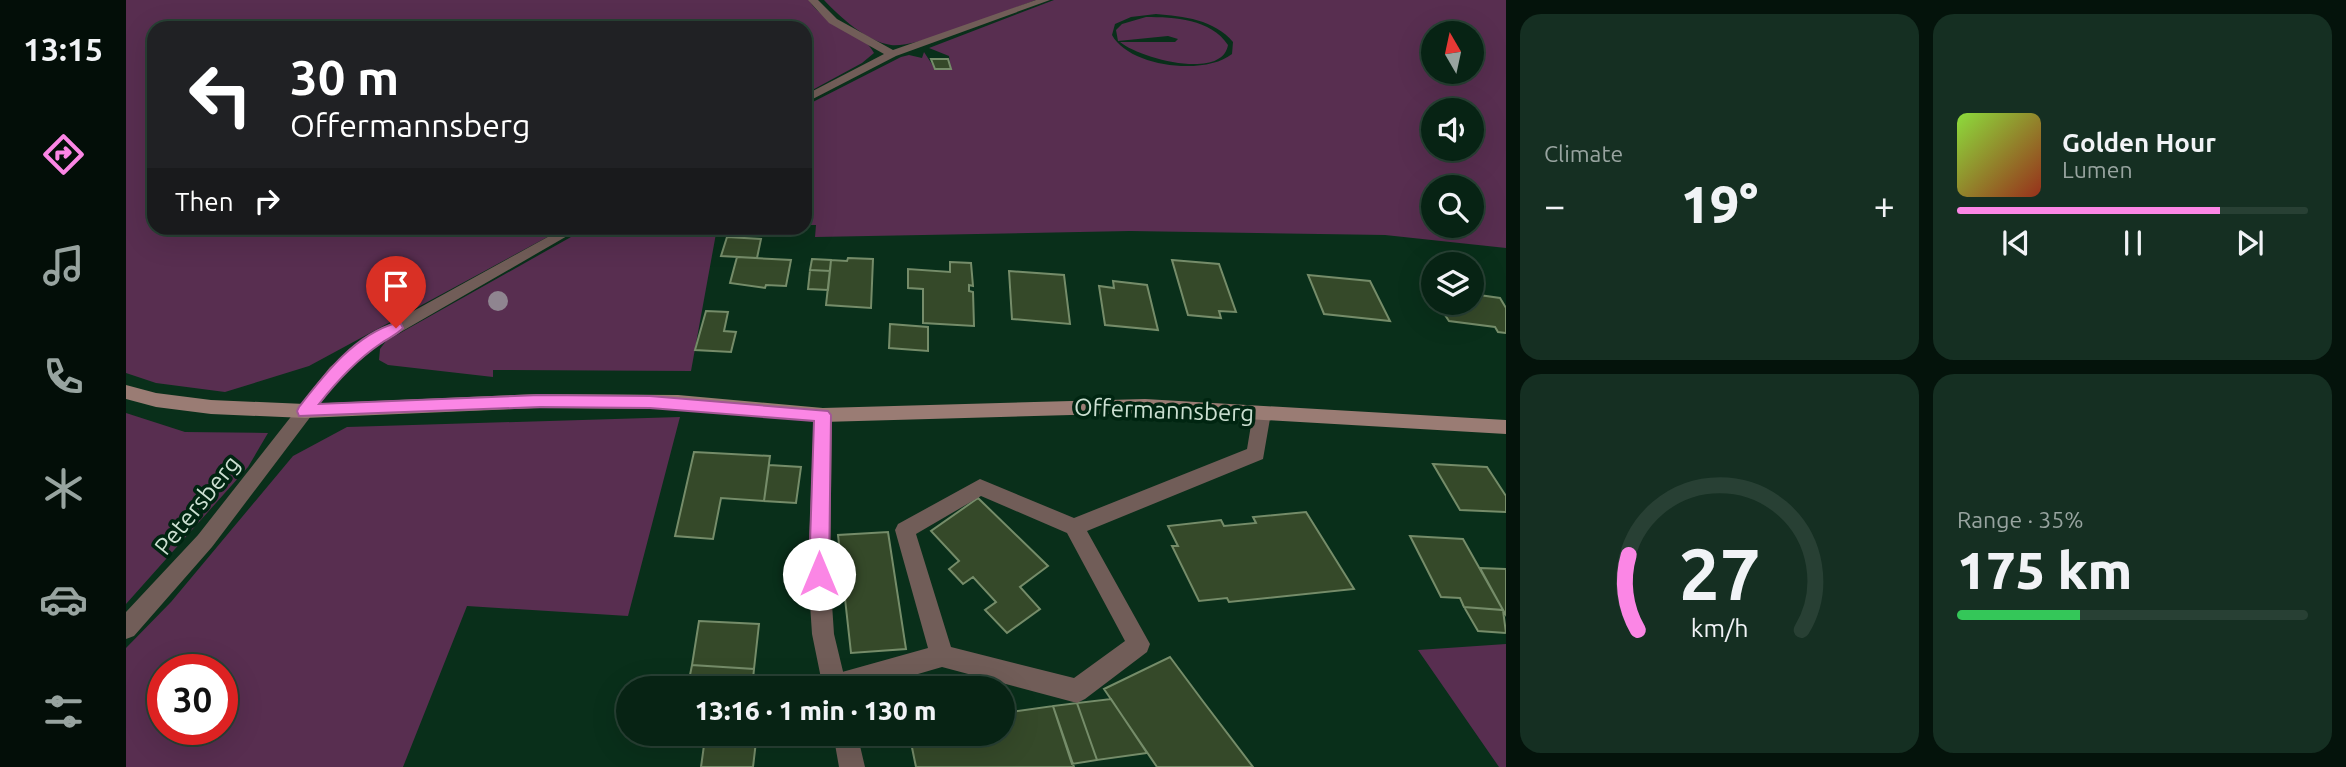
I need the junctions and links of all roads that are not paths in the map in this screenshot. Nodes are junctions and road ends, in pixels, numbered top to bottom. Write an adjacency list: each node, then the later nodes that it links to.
1 (813, 0): 3 (street)
2 (1045, 0): 3 (street)
3 (892, 54): 4 (street)
4 (812, 96)
5 (562, 235): 7 (street, Petersberg)
6 (126, 392): 7 (street, Offermannsberg)
7 (305, 411): 9 (street, Offermannsberg); 12 (street, Petersberg)
8 (1262, 413): 9 (street, Offermannsberg); 10 (street, Offermannsberg); 11 (street)
9 (822, 415): 14 (street)
10 (1506, 427)
11 (1074, 527): 13 (street); 13 (street)
12 (126, 628)
13 (942, 656): 15 (street)
14 (833, 676)
15 (873, 676)
16 (848, 746): 17 (street)
17 (852, 767)

